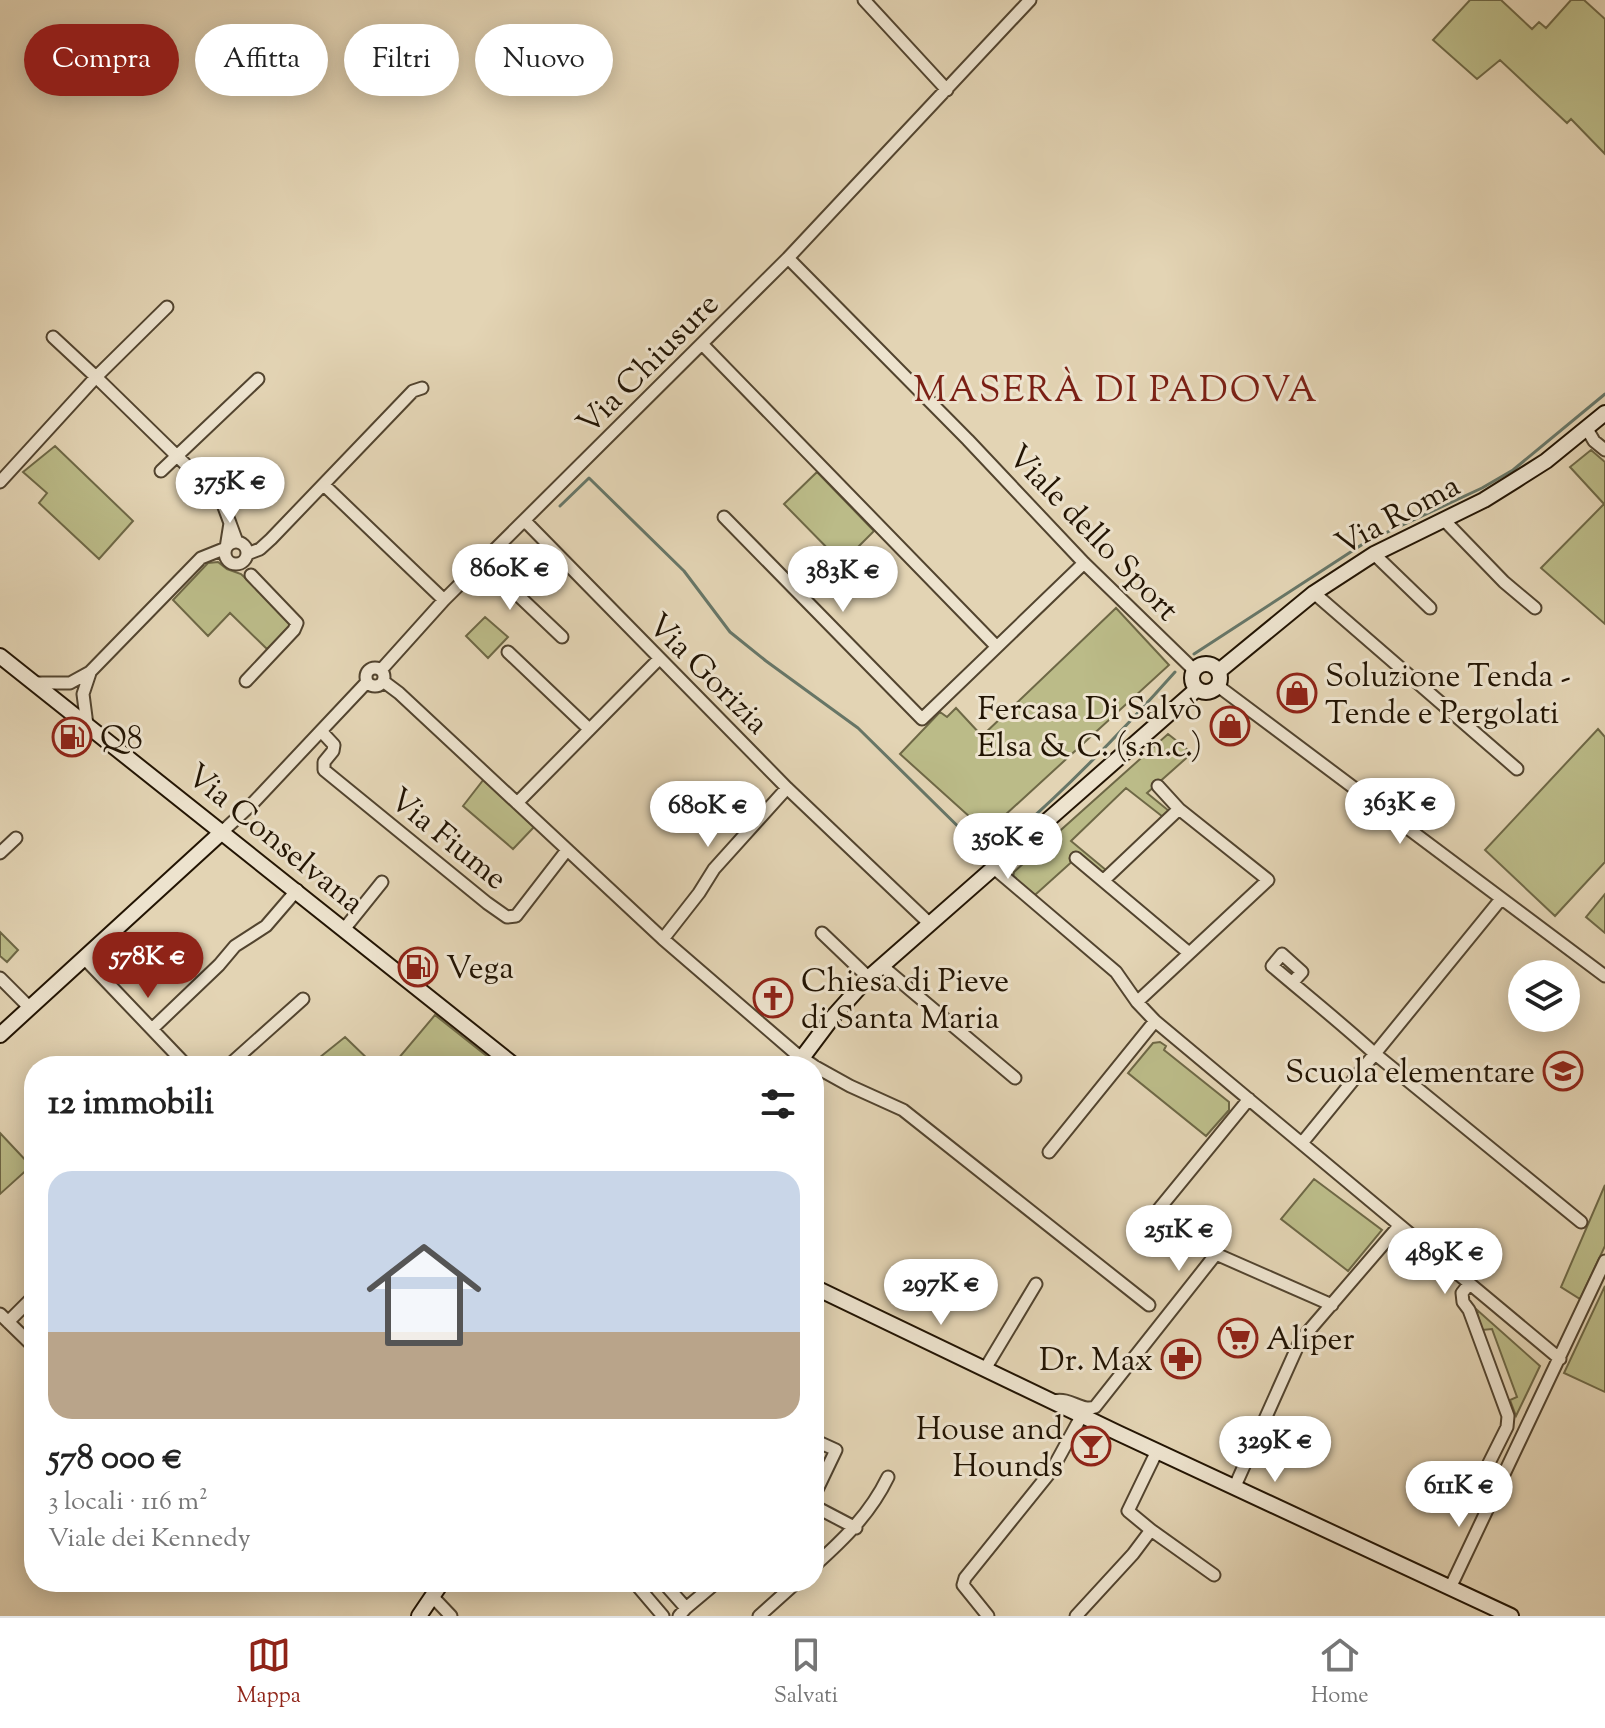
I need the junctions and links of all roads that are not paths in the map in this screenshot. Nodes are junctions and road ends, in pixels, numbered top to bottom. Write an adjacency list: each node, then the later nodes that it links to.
1 (864, 0): 3 (street)
2 (1030, 0): 3 (street, Via Chiusure)
3 (947, 90): 4 (street, Via Chiusure)
4 (788, 258): 7 (street, Via Chiusure); 24 (street, Viale dello Sport)
5 (167, 307): 8 (street)
6 (53, 337): 8 (street)
7 (703, 345): 20 (street, Via Chiusure); 30 (street)
8 (96, 377): 14 (street); 16 (street)
9 (258, 379): 14 (street)
10 (422, 388): 17 (street)
11 (1605, 413): 12 (main road, Via Roma)
12 (1587, 429): 13 (street); 19 (main road, Via Roma)
13 (1605, 450)
14 (177, 454): 15 (street); 21 (street)
15 (161, 471)
16 (0, 482)
17 (324, 485): 21 (street); 26 (street)
18 (724, 517): 30 (street)
19 (1444, 520): 22 (main road, Via Roma); 28 (street)
20 (525, 521): 23 (street, Via Chiusure); 33 (street, Via Gorizia)
21 (238, 553): 35 (street); 38 (street)
22 (1374, 554): 25 (main road, Via Roma); 27 (street)
23 (483, 562): 26 (street, Via Chiusure); 29 (street)
24 (1084, 563): 30 (street); 34 (street, Viale dello Sport)
25 (1314, 593): 37 (main road, Via Roma); 44 (street)
26 (444, 600): 36 (street, Via Chiusure)
27 (1430, 608)
28 (1535, 608)
29 (562, 637)
30 (996, 646)
31 (508, 652): 42 (street)
32 (0, 656): 39 (main road, Via Conselvana)
33 (659, 659): 42 (street); 46 (street, Via Gorizia)
34 (1194, 670): 37 (main road); 40 (main road)
35 (90, 672): 39 (street); 41 (street)
36 (382, 676): 43 (street, Via Chiusure); 47 (street)
37 (1218, 678): 40 (main road); 58 (street)
38 (246, 681)
39 (35, 683): 41 (main road, Via Conselvana)
40 (1197, 689): 54 (main road)
41 (87, 725): 49 (main road, Via Conselvana)
42 (588, 728): 47 (street)
43 (321, 731): 49 (street, Via Chiusure); 51 (street, Via Fiume)
44 (1517, 769)
45 (1158, 786): 48 (street)
46 (787, 788): 59 (street, Via Gorizia); 62 (street)
47 (517, 803): 51 (street)
48 (1179, 809): 55 (street); 63 (street)
49 (223, 831): 57 (main road, Via Conselvana); 64 (main road)
50 (16, 838): 52 (street)
51 (567, 850): 62 (street)
52 (0, 853)
53 (1076, 858): 55 (street)
54 (994, 868): 59 (main road); 71 (street)
55 (1104, 880): 63 (street)
56 (382, 882): 60 (street)
57 (297, 890): 60 (main road, Via Conselvana); 74 (street)
58 (1501, 899): 66 (street); 76 (street)
59 (930, 924): 65 (main road)
60 (345, 928): 79 (main road, Via Conselvana)
61 (822, 933): 68 (street)
62 (663, 939): 80 (street)
63 (1189, 953): 71 (street)
64 (84, 958): 72 (main road); 74 (street)
65 (882, 966): 68 (main road); 83 (street)
66 (1605, 976)
67 (0, 978): 72 (street)
68 (869, 978): 81 (main road)
69 (1292, 983): 76 (street)
70 (303, 999): 78 (street)
71 (1137, 1002): 73 (street)
72 (30, 1008): 75 (main road)
73 (1155, 1021): 84 (street); 86 (street)
74 (152, 1029): 77 (street)
75 (0, 1035)
76 (1374, 1053): 85 (street); 87 (street)
77 (178, 1056)
78 (239, 1056)
79 (503, 1056)
80 (797, 1056)
81 (811, 1056)
82 (824, 1073): 95 (street)
83 (1015, 1078)
84 (1249, 1099): 85 (street); 88 (street)
85 (1302, 1143): 89 (street)
86 (1049, 1152)
87 (1581, 1222)
88 (1145, 1226)
89 (1399, 1226): 92 (street); 96 (street)
90 (1605, 1261): 99 (street)
91 (1036, 1284): 100 (street)
92 (1474, 1288): 99 (street); 107 (street)
93 (824, 1292): 100 (main road)
94 (24, 1303): 97 (street)
95 (1149, 1305)
96 (1332, 1305): 101 (street); 108 (street)
97 (4, 1318): 98 (street)
98 (24, 1337)
99 (1560, 1359): 114 (street)
100 (985, 1369): 101 (main road)
101 (1053, 1401): 102 (main road)
102 (1082, 1415): 104 (main road); 126 (street)
103 (824, 1445): 105 (street)
104 (1157, 1451): 108 (main road); 111 (street)
105 (824, 1475)
106 (888, 1477): 110 (street)
107 (1481, 1479)
108 (1235, 1486): 114 (main road)
109 (824, 1511): 110 (street)
110 (856, 1528): 112 (street)
111 (1151, 1530): 113 (street); 127 (street)
112 (824, 1557)
113 (1214, 1575)
114 (1450, 1588): 128 (main road)
115 (435, 1592): 120 (main road)
116 (643, 1592): 124 (street)
117 (670, 1592): 121 (street)
118 (706, 1592): 121 (street)
119 (786, 1592): 125 (street)
120 (432, 1596): 122 (main road); 123 (street)
121 (683, 1612)
122 (419, 1616)
123 (451, 1616)
124 (663, 1616)
125 (760, 1616)
126 (988, 1616)
127 (1076, 1616)
128 (1511, 1616)

